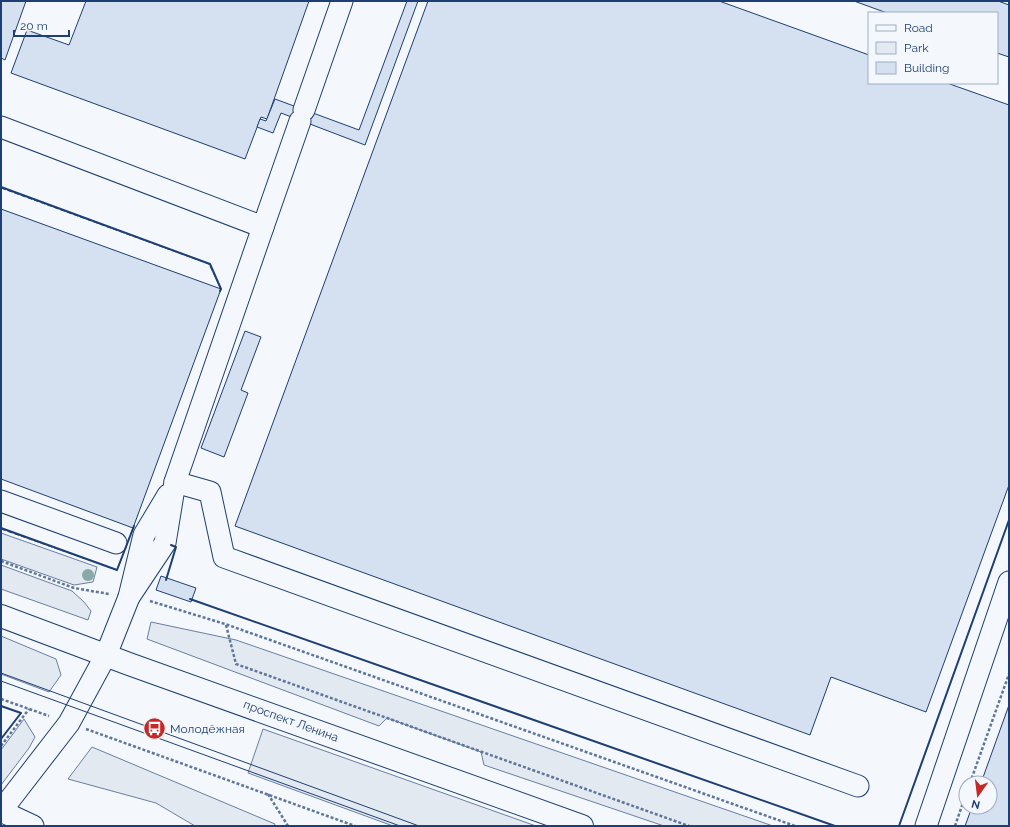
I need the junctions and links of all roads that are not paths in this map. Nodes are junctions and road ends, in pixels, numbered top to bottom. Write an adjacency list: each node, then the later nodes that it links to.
1 (342, 1): 3 (street)
2 (1, 127): 3 (street)
3 (263, 227): 4 (street)
4 (175, 482): 9 (street); 10 (street)
5 (1, 501): 6 (street)
6 (116, 543)
7 (1009, 582): 14 (street)
8 (1, 616): 9 (main road, проспект Ленина)
9 (106, 654): 11 (street); 13 (main road, проспект Ленина)
10 (858, 786)
11 (1, 811): 12 (street)
12 (33, 826)
13 (582, 826)
14 (926, 826)

